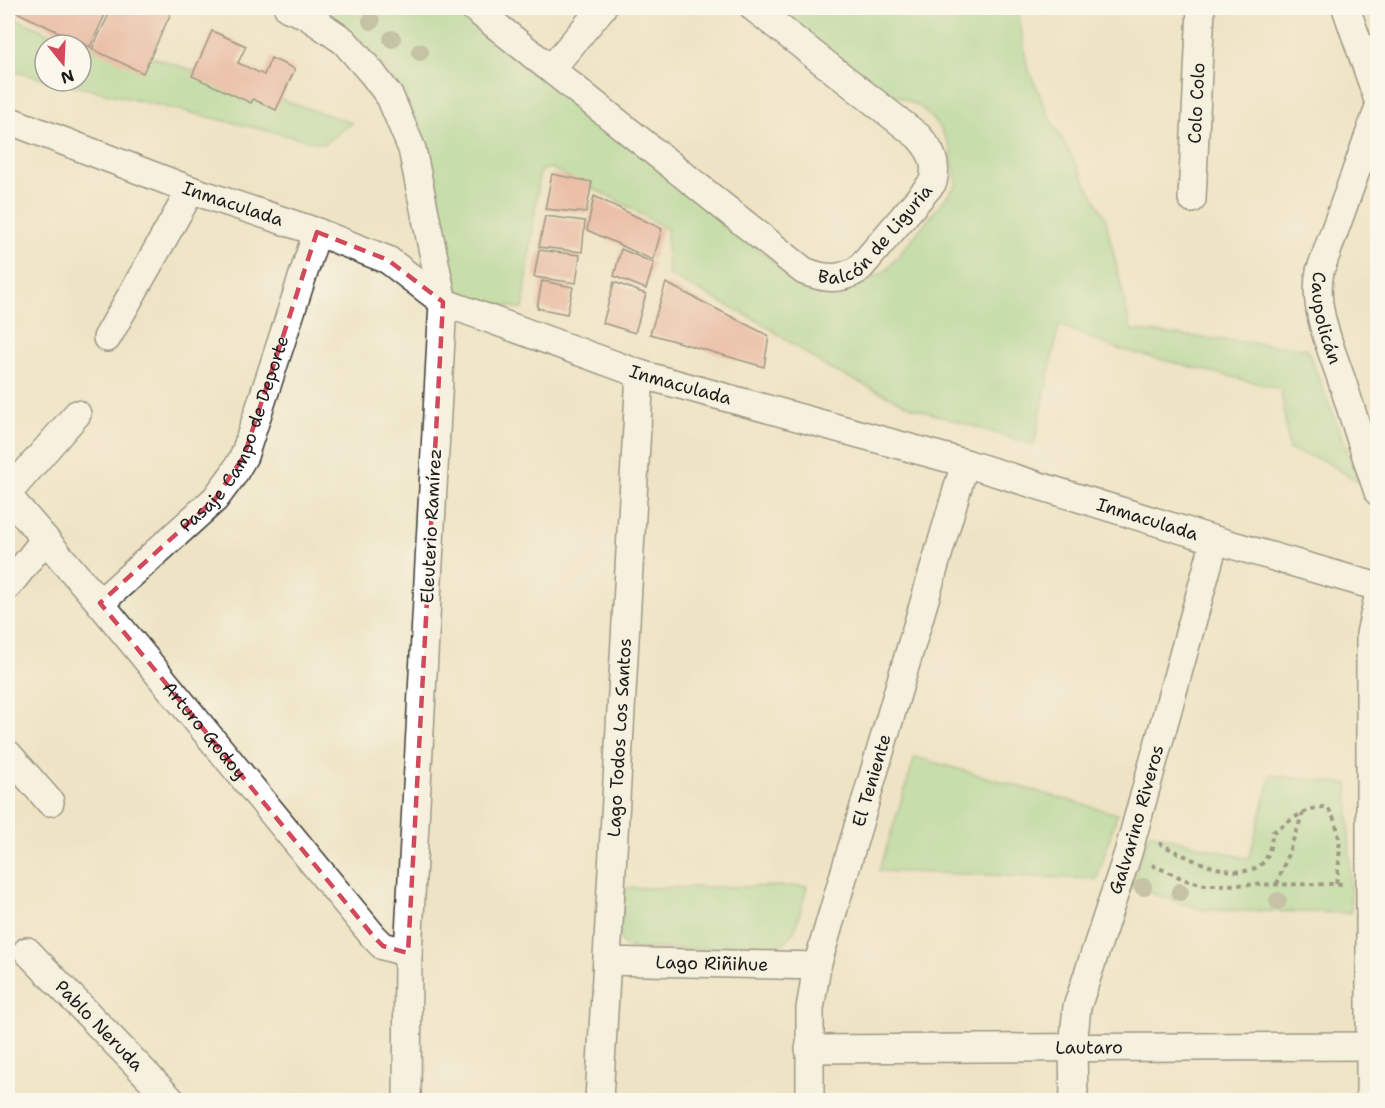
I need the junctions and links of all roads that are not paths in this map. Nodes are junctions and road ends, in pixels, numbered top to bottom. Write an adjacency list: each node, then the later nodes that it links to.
1 (288, 8): 14 (street, Eleuterio Ramírez)
2 (474, 8): 7 (street, Balcón de Liguria)
3 (602, 8): 7 (street)
4 (754, 8): 7 (street, Balcón de Liguria)
5 (1201, 8): 12 (street, Colo Colo)
6 (1346, 8): 8 (street)
7 (551, 69)
8 (1377, 100)
9 (1377, 110): 19 (street, Caupolicán)
10 (8, 120): 11 (street, Inmaculada)
11 (191, 190): 13 (street, Inmaculada); 15 (street)
12 (1192, 199)
13 (317, 232): 14 (street, Inmaculada); 26 (street, Pasaje Campo de Deporte)
14 (443, 302): 16 (street, Inmaculada); 31 (street, Eleuterio Ramírez)
15 (107, 338)
16 (640, 375): 18 (street, Inmaculada); 32 (street, Lago Todos Los Santos)
17 (77, 414): 20 (street)
18 (965, 463): 22 (street, Inmaculada); 33 (street, El Teniente)
19 (1377, 492)
20 (8, 495): 21 (street, Arturo Godoy)
21 (45, 539): 23 (street); 26 (street, Arturo Godoy)
22 (1215, 540): 24 (street, Inmaculada); 35 (street, Galvarino Riveros)
23 (8, 586)
24 (1377, 587)
25 (1377, 597): 29 (street)
26 (100, 603): 31 (street, Arturo Godoy)
27 (8, 754): 28 (street)
28 (50, 802)
29 (1372, 867): 34 (street)
30 (27, 951): 37 (street, Pablo Neruda)
31 (408, 953): 38 (street, Eleuterio Ramírez)
32 (607, 962): 33 (street, Lago Riñihue); 39 (street, Lago Todos Los Santos)
33 (816, 966): 36 (street, El Teniente)
34 (1370, 1046): 35 (street, Lautaro); 42 (street)
35 (1073, 1047): 36 (street, Lautaro); 41 (street, Galvarino Riveros)
36 (809, 1049): 40 (street, El Teniente)
37 (168, 1100)
38 (407, 1101)
39 (599, 1101)
40 (810, 1101)
41 (1074, 1101)
42 (1370, 1101)

